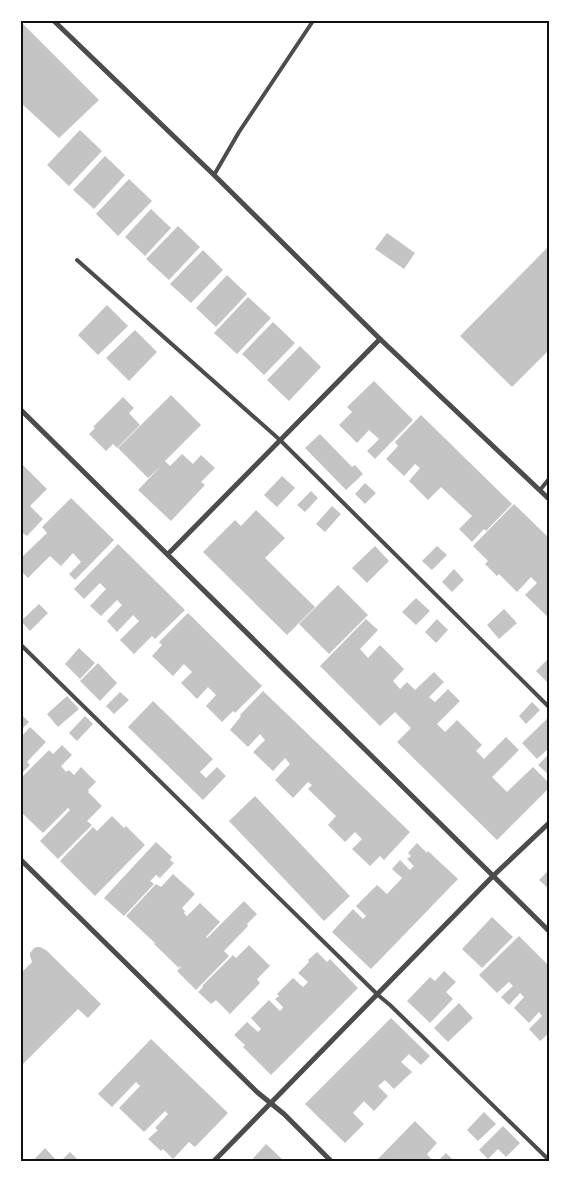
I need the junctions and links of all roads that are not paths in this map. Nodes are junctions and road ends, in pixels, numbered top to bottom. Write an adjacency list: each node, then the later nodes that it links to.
1 (54, 21): 3 (street)
2 (313, 21): 3 (lane)
3 (214, 175): 5 (street)
4 (77, 260): 7 (lane)
5 (380, 339): 7 (street); 9 (street)
6 (21, 410): 11 (street)
7 (280, 440): 11 (street); 13 (lane)
8 (549, 479): 9 (lane)
9 (540, 490): 10 (street)
10 (549, 499)
11 (168, 554): 16 (street)
12 (21, 645): 18 (lane)
13 (549, 707)
14 (549, 823): 16 (street)
15 (21, 860): 19 (street)
16 (493, 876): 17 (street); 18 (street)
17 (549, 931)
18 (378, 995): 19 (street); 20 (lane)
19 (272, 1104): 21 (street); 22 (street)
20 (549, 1160)
21 (213, 1162)
22 (332, 1162)

